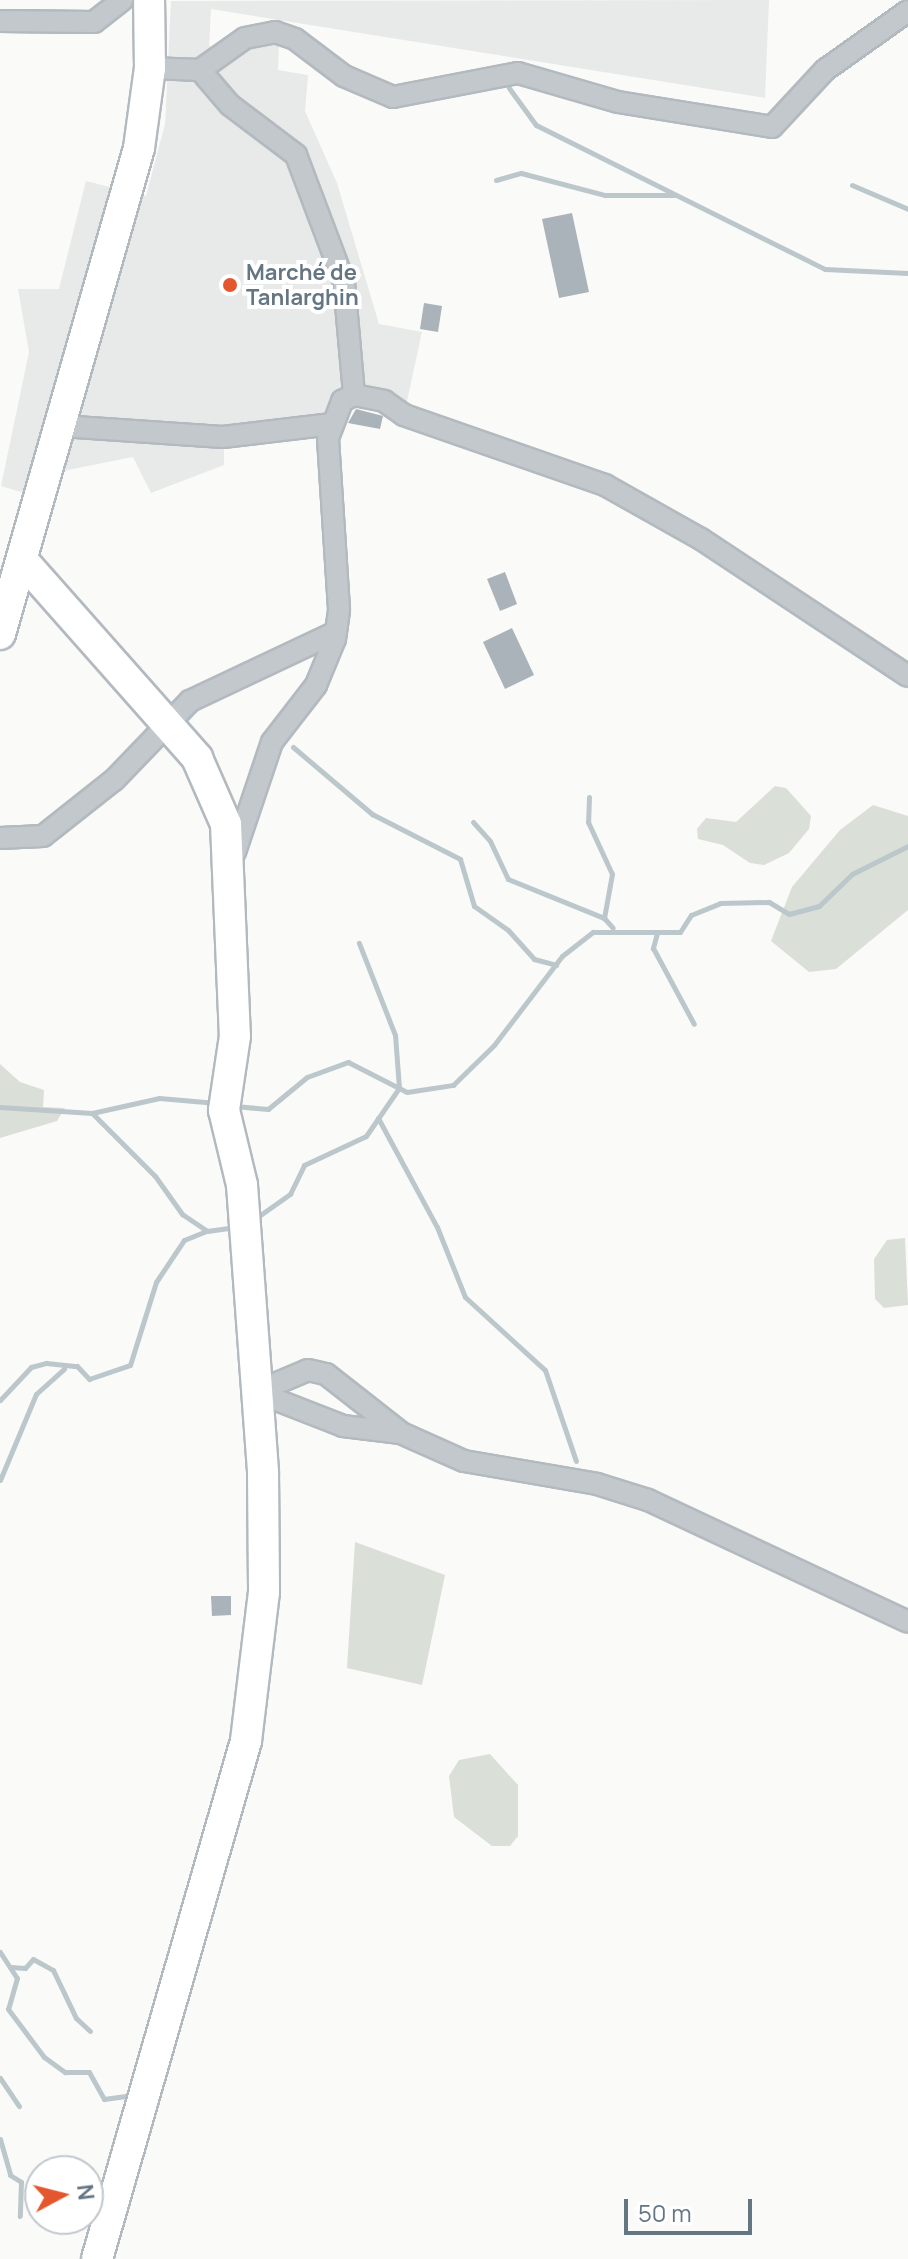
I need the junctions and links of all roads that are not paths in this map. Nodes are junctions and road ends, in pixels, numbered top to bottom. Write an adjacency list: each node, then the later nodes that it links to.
1 (122, 0): 4 (street)
2 (149, 0): 5 (street)
3 (908, 11): 6 (street)
4 (0, 21)
5 (150, 68): 6 (street); 9 (street)
6 (200, 70): 7 (street)
7 (354, 395): 8 (street); 13 (street)
8 (332, 424): 9 (street); 11 (street)
9 (61, 426): 10 (street)
10 (23, 561): 12 (street); 14 (street)
11 (336, 632): 14 (street); 16 (street)
12 (0, 634)
13 (908, 676)
14 (166, 723): 15 (street); 16 (street)
15 (0, 838)
16 (231, 871): 17 (street)
17 (256, 1392): 18 (street); 18 (street); 20 (street)
18 (401, 1433): 19 (street)
19 (908, 1622)
20 (97, 2259)

